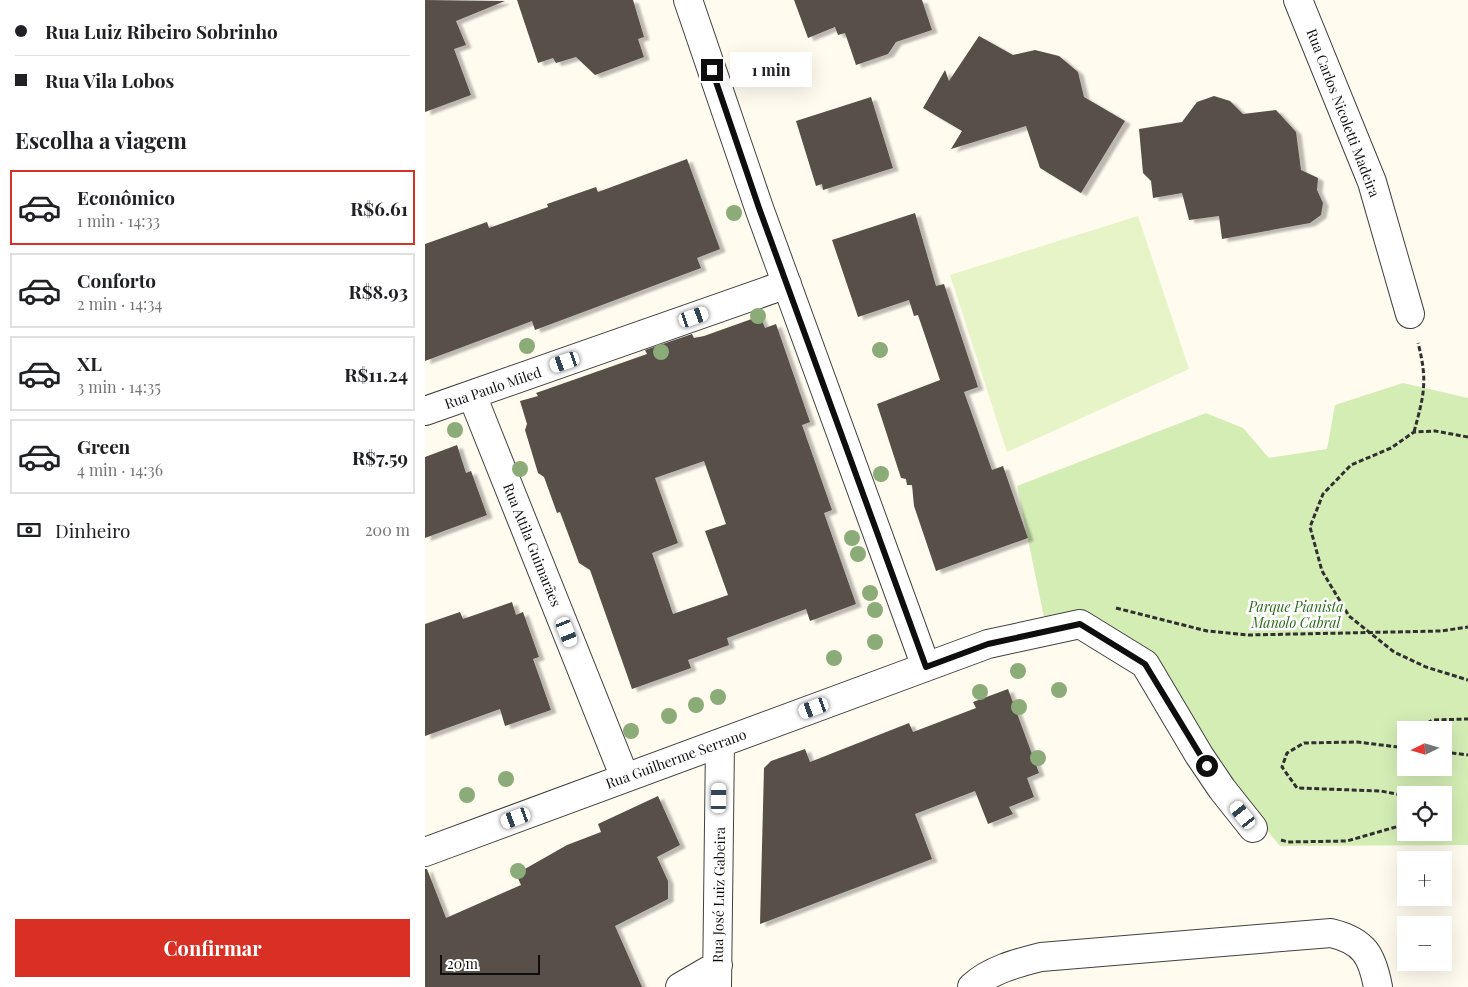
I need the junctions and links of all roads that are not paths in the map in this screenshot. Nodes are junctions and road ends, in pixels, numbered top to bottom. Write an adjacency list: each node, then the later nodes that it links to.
1 (688, 0): 3 (street)
2 (1298, 0): 4 (street, Rua Carlos Nicoletti Madeira)
3 (787, 284): 5 (street, Rua Paulo Miled); 7 (street)
4 (1410, 314)
5 (472, 395): 6 (street, Rua Paulo Miled); 9 (street, Rua Attila Guimarães)
6 (425, 411)
7 (926, 667): 8 (street, Rua Guilherme Serrano); 10 (street, Rua Guilherme Serrano)
8 (720, 743): 9 (street, Rua Guilherme Serrano); 12 (street, Rua José Luiz Gabeira)
9 (625, 778): 11 (street, Rua Guilherme Serrano)
10 (1253, 828)
11 (425, 852)
12 (718, 976): 13 (street)
13 (680, 987)
14 (972, 987): 15 (street)
15 (1378, 987)

